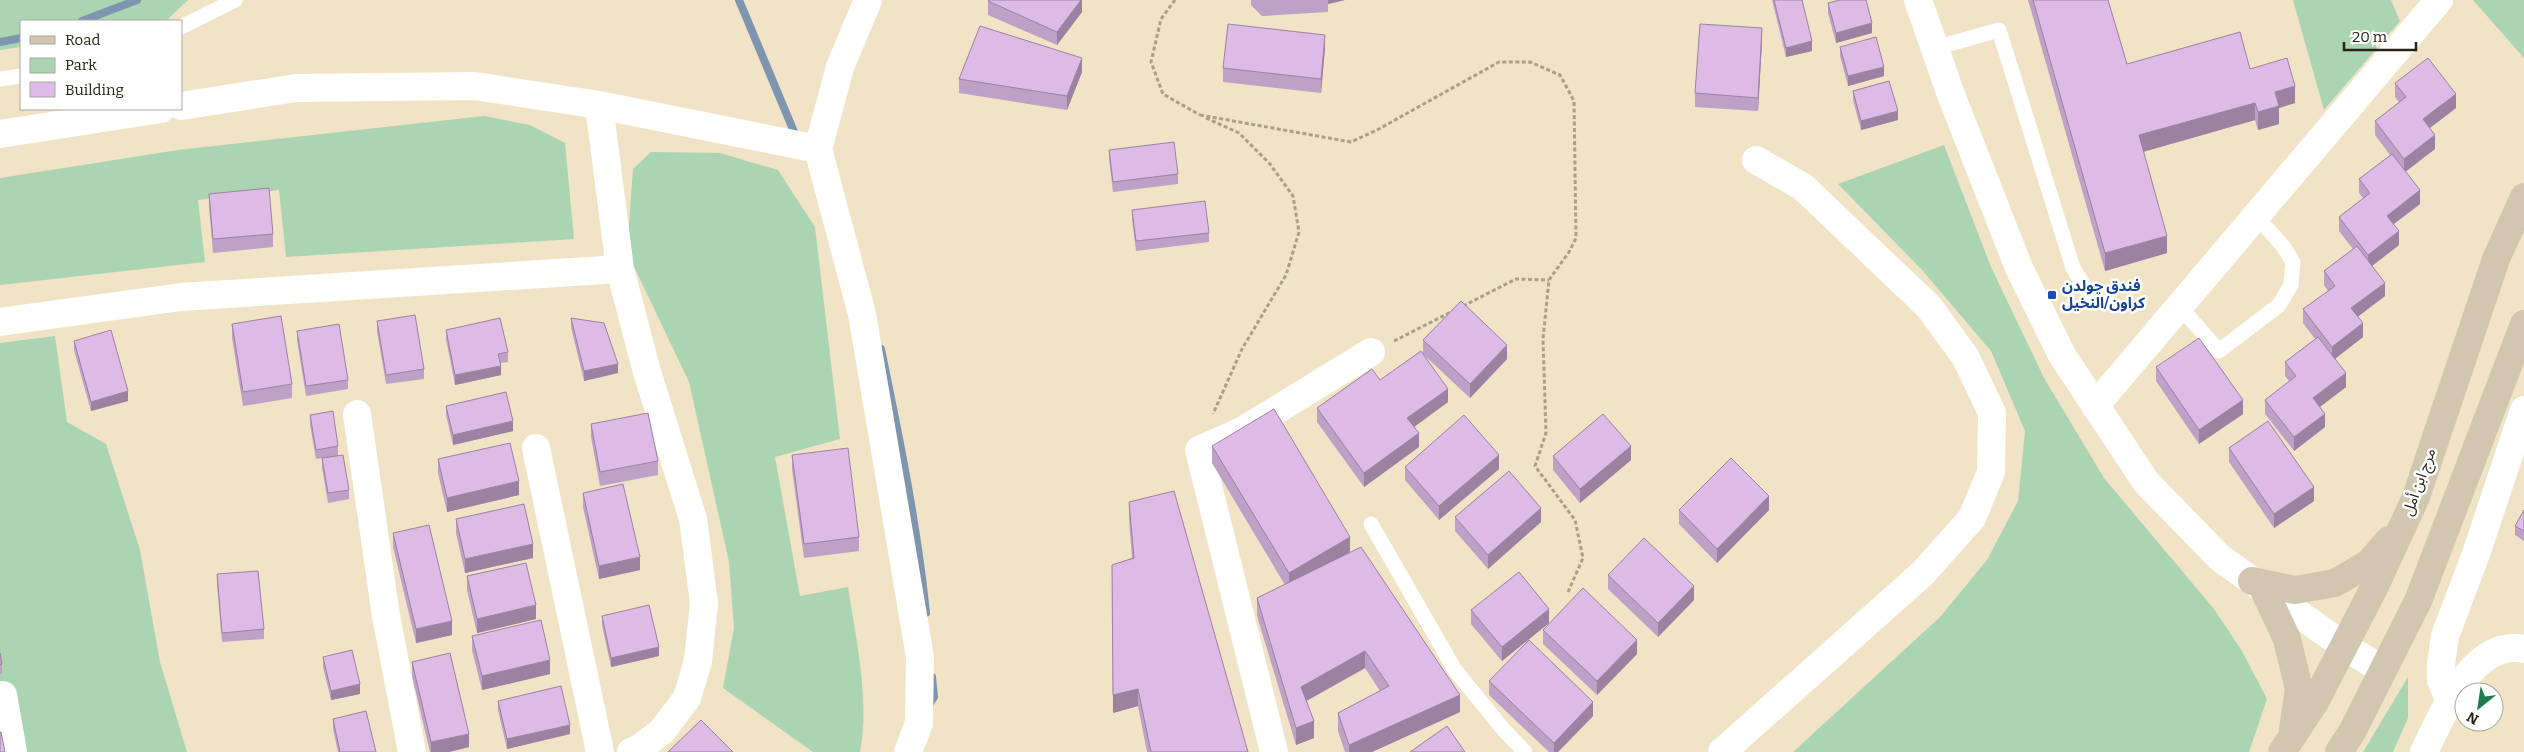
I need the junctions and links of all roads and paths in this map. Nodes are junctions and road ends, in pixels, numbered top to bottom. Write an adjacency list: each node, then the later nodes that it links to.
1 (235, 0): 6 (lane)
2 (868, 0): 15 (street)
3 (1176, 0): 13 (path)
4 (1918, 0): 7 (street)
5 (2439, 0): 18 (street)
6 (182, 26)
7 (1935, 48): 21 (lane); 26 (street)
8 (20, 76): 9 (lane)
9 (0, 79)
10 (599, 105): 11 (street); 15 (street); 19 (street)
11 (182, 106)
12 (155, 110): 14 (street)
13 (1200, 115): 20 (path); 30 (path)
14 (0, 134)
15 (818, 149): 45 (street)
16 (1756, 160): 48 (street)
17 (2524, 197): 31 (street, مرج ابن أمل)
18 (2256, 216): 22 (street); 22 (lane)
19 (620, 269): 23 (street); 44 (street)
20 (1549, 280): 25 (path); 34 (path)
21 (2110, 303)
22 (2180, 306): 26 (street)
23 (0, 322)
24 (2524, 324): 37 (street)
25 (1371, 352): 30 (street)
26 (2095, 406): 33 (street)
27 (2524, 410): 39 (street)
28 (357, 414): 42 (street)
29 (536, 448): 43 (street)
30 (1199, 450): 46 (street)
31 (2405, 522): 33 (street); 35 (street, مرج ابن أمل)
32 (1371, 524): 47 (lane)
33 (2258, 586): 35 (street); 40 (street)
34 (1568, 592)
35 (2344, 646): 37 (street); 40 (street, مرج ابن أمل)
36 (2524, 649): 39 (street)
37 (2384, 670): 49 (street)
38 (3, 695): 41 (street)
39 (2450, 702): 50 (street)
40 (2287, 745)
41 (13, 752)
42 (412, 752)
43 (600, 752)
44 (630, 752)
45 (908, 752)
46 (1274, 752)
47 (1525, 752)
48 (1722, 752)
49 (2339, 752)
50 (2424, 752)

